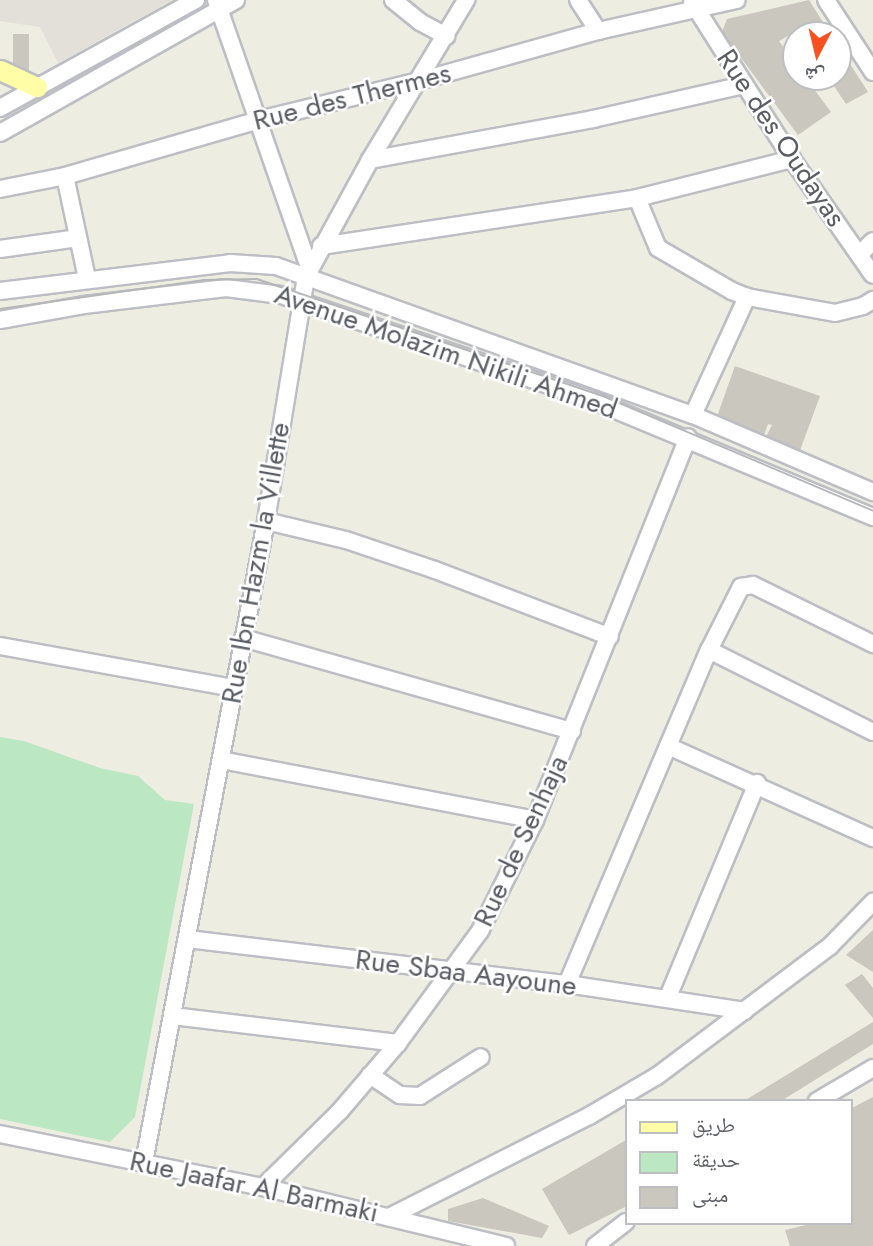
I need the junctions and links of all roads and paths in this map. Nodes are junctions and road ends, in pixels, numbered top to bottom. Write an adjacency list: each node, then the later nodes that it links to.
1 (196, 0): 16 (street)
2 (236, 0): 9 (street)
3 (393, 0): 11 (street)
4 (466, 0): 11 (street, Rue Ibn Hazm la Villette)
5 (578, 0): 10 (street)
6 (737, 0): 8 (street, Rue des Thermes)
7 (826, 0): 13 (street)
8 (694, 4): 10 (street, Rue des Thermes); 15 (street, Rue des Oudayas)
9 (218, 5): 18 (street); 19 (street)
10 (598, 31): 14 (street, Rue des Thermes)
11 (446, 36): 14 (street, Rue Ibn Hazm la Villette)
12 (0, 70): 16 (main road)
13 (873, 72)
14 (419, 81): 18 (street, Rue des Thermes); 21 (street, Rue Ibn Hazm la Villette)
15 (744, 85): 20 (street, Rue des Oudayas); 21 (street)
16 (37, 87): 17 (street)
17 (0, 108)
18 (259, 120): 22 (street, Rue des Thermes); 30 (street)
19 (0, 133)
20 (792, 159): 24 (street); 29 (street, Rue des Oudayas)
21 (370, 160): 27 (street, Rue Ibn Hazm la Villette)
22 (65, 176): 23 (street, Rue des Thermes); 25 (street)
23 (3, 187)
24 (637, 198): 27 (street); 34 (street)
25 (78, 238): 28 (street); 32 (street)
26 (873, 240): 29 (street)
27 (321, 246): 30 (street, Rue Ibn Hazm la Villette)
28 (0, 249)
29 (860, 254): 31 (street, Rue des Oudayas)
30 (308, 272): 32 (street, Avenue Molazim Nikili Ahmed); 36 (street, Rue Ibn Hazm la Villette); 38 (street, Avenue Molazim Nikili Ahmed)
31 (873, 275)
32 (87, 279): 33 (street, Avenue Molazim Nikili Ahmed)
33 (0, 291)
34 (747, 297): 35 (street); 38 (street)
35 (873, 300)
36 (301, 302): 37 (street, Avenue Molazim Nikili Ahmed); 39 (street, Avenue Molazim Nikili Ahmed); 42 (street, Rue Ibn Hazm la Villette)
37 (0, 320)
38 (693, 415): 40 (street, Avenue Molazim Nikili Ahmed)
39 (688, 438): 41 (street, Avenue Molazim Nikili Ahmed); 43 (street, Rue de Senhaja)
40 (873, 492)
41 (873, 517)
42 (265, 521): 43 (street); 44 (street, Rue Ibn Hazm la Villette)
43 (610, 637): 49 (street, Rue de Senhaja)
44 (243, 638): 48 (street, Rue Ibn Hazm la Villette); 49 (street)
45 (873, 644): 47 (street)
46 (0, 646): 48 (street)
47 (709, 650): 50 (street); 51 (street)
48 (233, 688): 52 (street, Rue Ibn Hazm la Villette)
49 (572, 731): 54 (street, Rue de Senhaja)
50 (873, 732)
51 (668, 746): 53 (street); 59 (street)
52 (221, 760): 54 (street); 57 (street, Rue Ibn Hazm la Villette)
53 (757, 783): 55 (street); 60 (street)
54 (535, 820): 58 (street, Rue de Senhaja)
55 (873, 838)
56 (873, 902): 61 (street)
57 (187, 939): 58 (street, Rue Sbaa Aayoune); 62 (street, Rue Ibn Hazm la Villette)
58 (452, 972): 59 (street, Rue Sbaa Aayoune); 63 (street, Rue de Senhaja)
59 (567, 984): 60 (street, Rue Sbaa Aayoune)
60 (668, 998): 61 (street, Rue Sbaa Aayoune)
61 (746, 1011): 71 (street)
62 (172, 1017): 63 (street); 69 (street, Rue Ibn Hazm la Villette)
63 (398, 1043): 66 (street, Rue de Senhaja)
64 (481, 1057): 66 (street)
65 (873, 1068): 67 (street)
66 (370, 1075): 70 (street, Rue de Senhaja)
67 (820, 1099)
68 (0, 1134): 69 (street, Rue Jaafar Al Barmaki)
69 (144, 1163): 70 (street, Rue Jaafar Al Barmaki)
70 (263, 1187): 71 (street, Rue Jaafar Al Barmaki)
71 (389, 1217): 73 (street, Rue Jaafar Al Barmaki)
72 (624, 1224): 74 (street)
73 (506, 1246)
74 (594, 1246)

